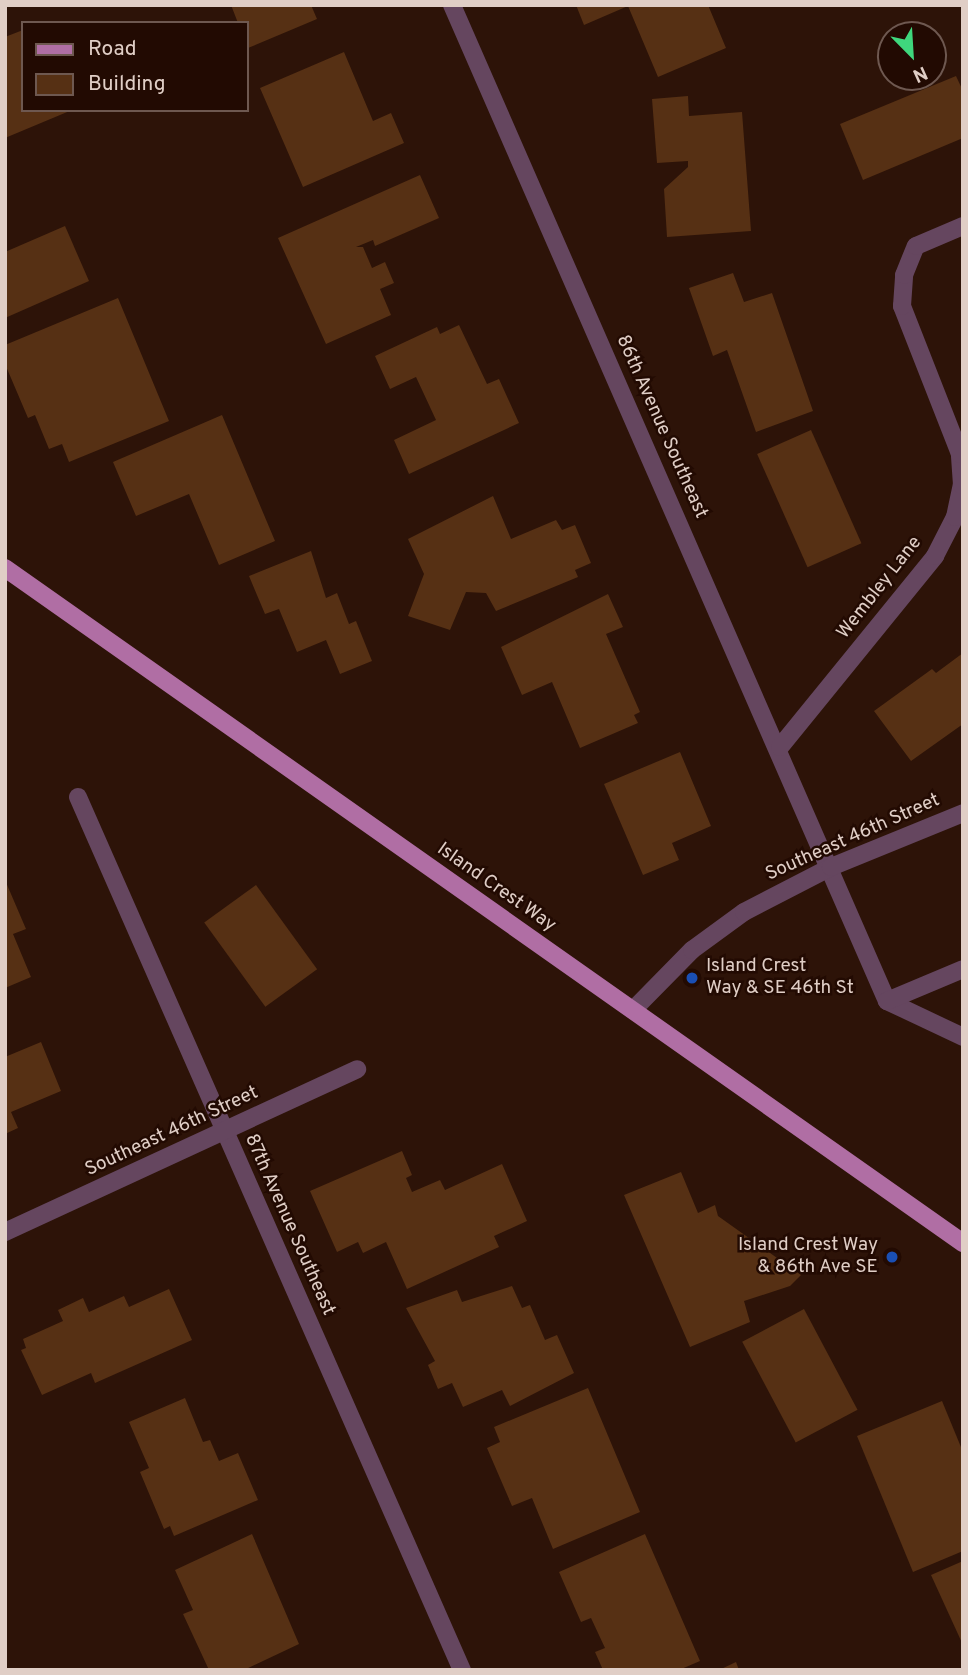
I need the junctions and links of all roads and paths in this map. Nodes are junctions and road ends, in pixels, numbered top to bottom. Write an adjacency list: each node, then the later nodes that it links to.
1 (452, 5): 4 (street, 86th Avenue Southeast)
2 (963, 226): 4 (street, Wembley Lane)
3 (5, 568): 10 (main road, Island Crest Way)
4 (780, 747): 7 (street, 86th Avenue Southeast)
5 (78, 797): 13 (street, 87th Avenue Southeast)
6 (963, 813): 7 (street, Southeast 46th Street)
7 (831, 867): 9 (street, 86th Avenue Southeast); 10 (street, Southeast 46th Street)
8 (963, 969): 9 (street)
9 (887, 1001): 11 (street)
10 (633, 1010): 15 (main road, Island Crest Way)
11 (963, 1038)
12 (357, 1069): 13 (street, Southeast 46th Street)
13 (225, 1132): 14 (street, Southeast 46th Street); 16 (street, 87th Avenue Southeast)
14 (5, 1232)
15 (963, 1243)
16 (461, 1670)

